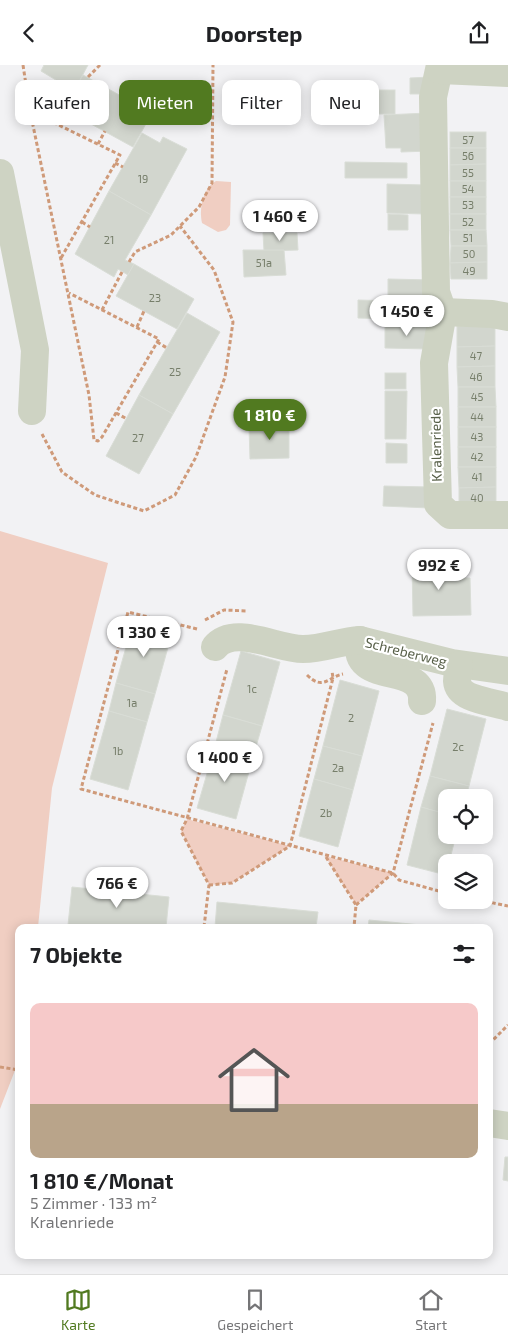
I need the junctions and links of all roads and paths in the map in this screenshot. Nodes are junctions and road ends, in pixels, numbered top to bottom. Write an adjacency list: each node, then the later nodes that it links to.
1 (23, 65): 7 (path)
2 (100, 65): 6 (path)
3 (213, 65): 16 (path)
4 (440, 68): 5 (street, Kralenriede); 24 (street, Kralenriede)
5 (508, 73)
6 (88, 77)
7 (25, 80)
8 (33, 125): 18 (path)
9 (60, 126): 11 (path)
10 (105, 131): 11 (path)
11 (98, 144): 12 (path)
12 (115, 163): 13 (path); 15 (path)
13 (123, 167)
14 (0, 173): 29 (street)
15 (82, 222): 17 (path); 18 (path)
16 (180, 226): 19 (path); 29 (path)
17 (90, 227)
18 (60, 259): 21 (path)
19 (129, 262)
20 (122, 272): 22 (path)
21 (69, 293): 22 (path); 30 (path)
22 (102, 310): 26 (path)
23 (144, 311): 26 (path)
24 (443, 312): 25 (street); 32 (street, Kralenriede)
25 (508, 317)
26 (137, 327): 27 (path)
27 (157, 342): 28 (path); 30 (path)
28 (167, 348)
29 (32, 411)
30 (116, 413): 31 (path)
31 (126, 419)
32 (508, 515)
33 (360, 640): 35 (street, Schreberweg); 36 (street, Schreberweg); 43 (street)
34 (213, 649): 35 (street, Schreberweg); 44 (path); 44 (path)
35 (324, 649): 40 (path)
36 (459, 665): 37 (street, Schreberweg); 41 (street, Schreberweg); 42 (street)
37 (508, 671)
38 (305, 673): 40 (path)
39 (351, 676): 40 (path)
40 (333, 678): 45 (path)
41 (508, 689)
42 (508, 707)
43 (428, 710): 47 (path)
44 (187, 819): 45 (path); 48 (path)
45 (290, 846): 46 (path); 48 (path)
46 (325, 856): 47 (path); 51 (path)
47 (393, 873): 49 (path); 51 (path)
48 (209, 885): 53 (path)
49 (438, 891)
50 (493, 903): 52 (path)
51 (356, 905): 54 (path)
52 (508, 906)
53 (204, 924)
54 (354, 924)
55 (508, 1025): 56 (path)
56 (493, 1040)
57 (0, 1067): 58 (path)
58 (15, 1069)
59 (493, 1123): 60 (street)
60 (508, 1125)

